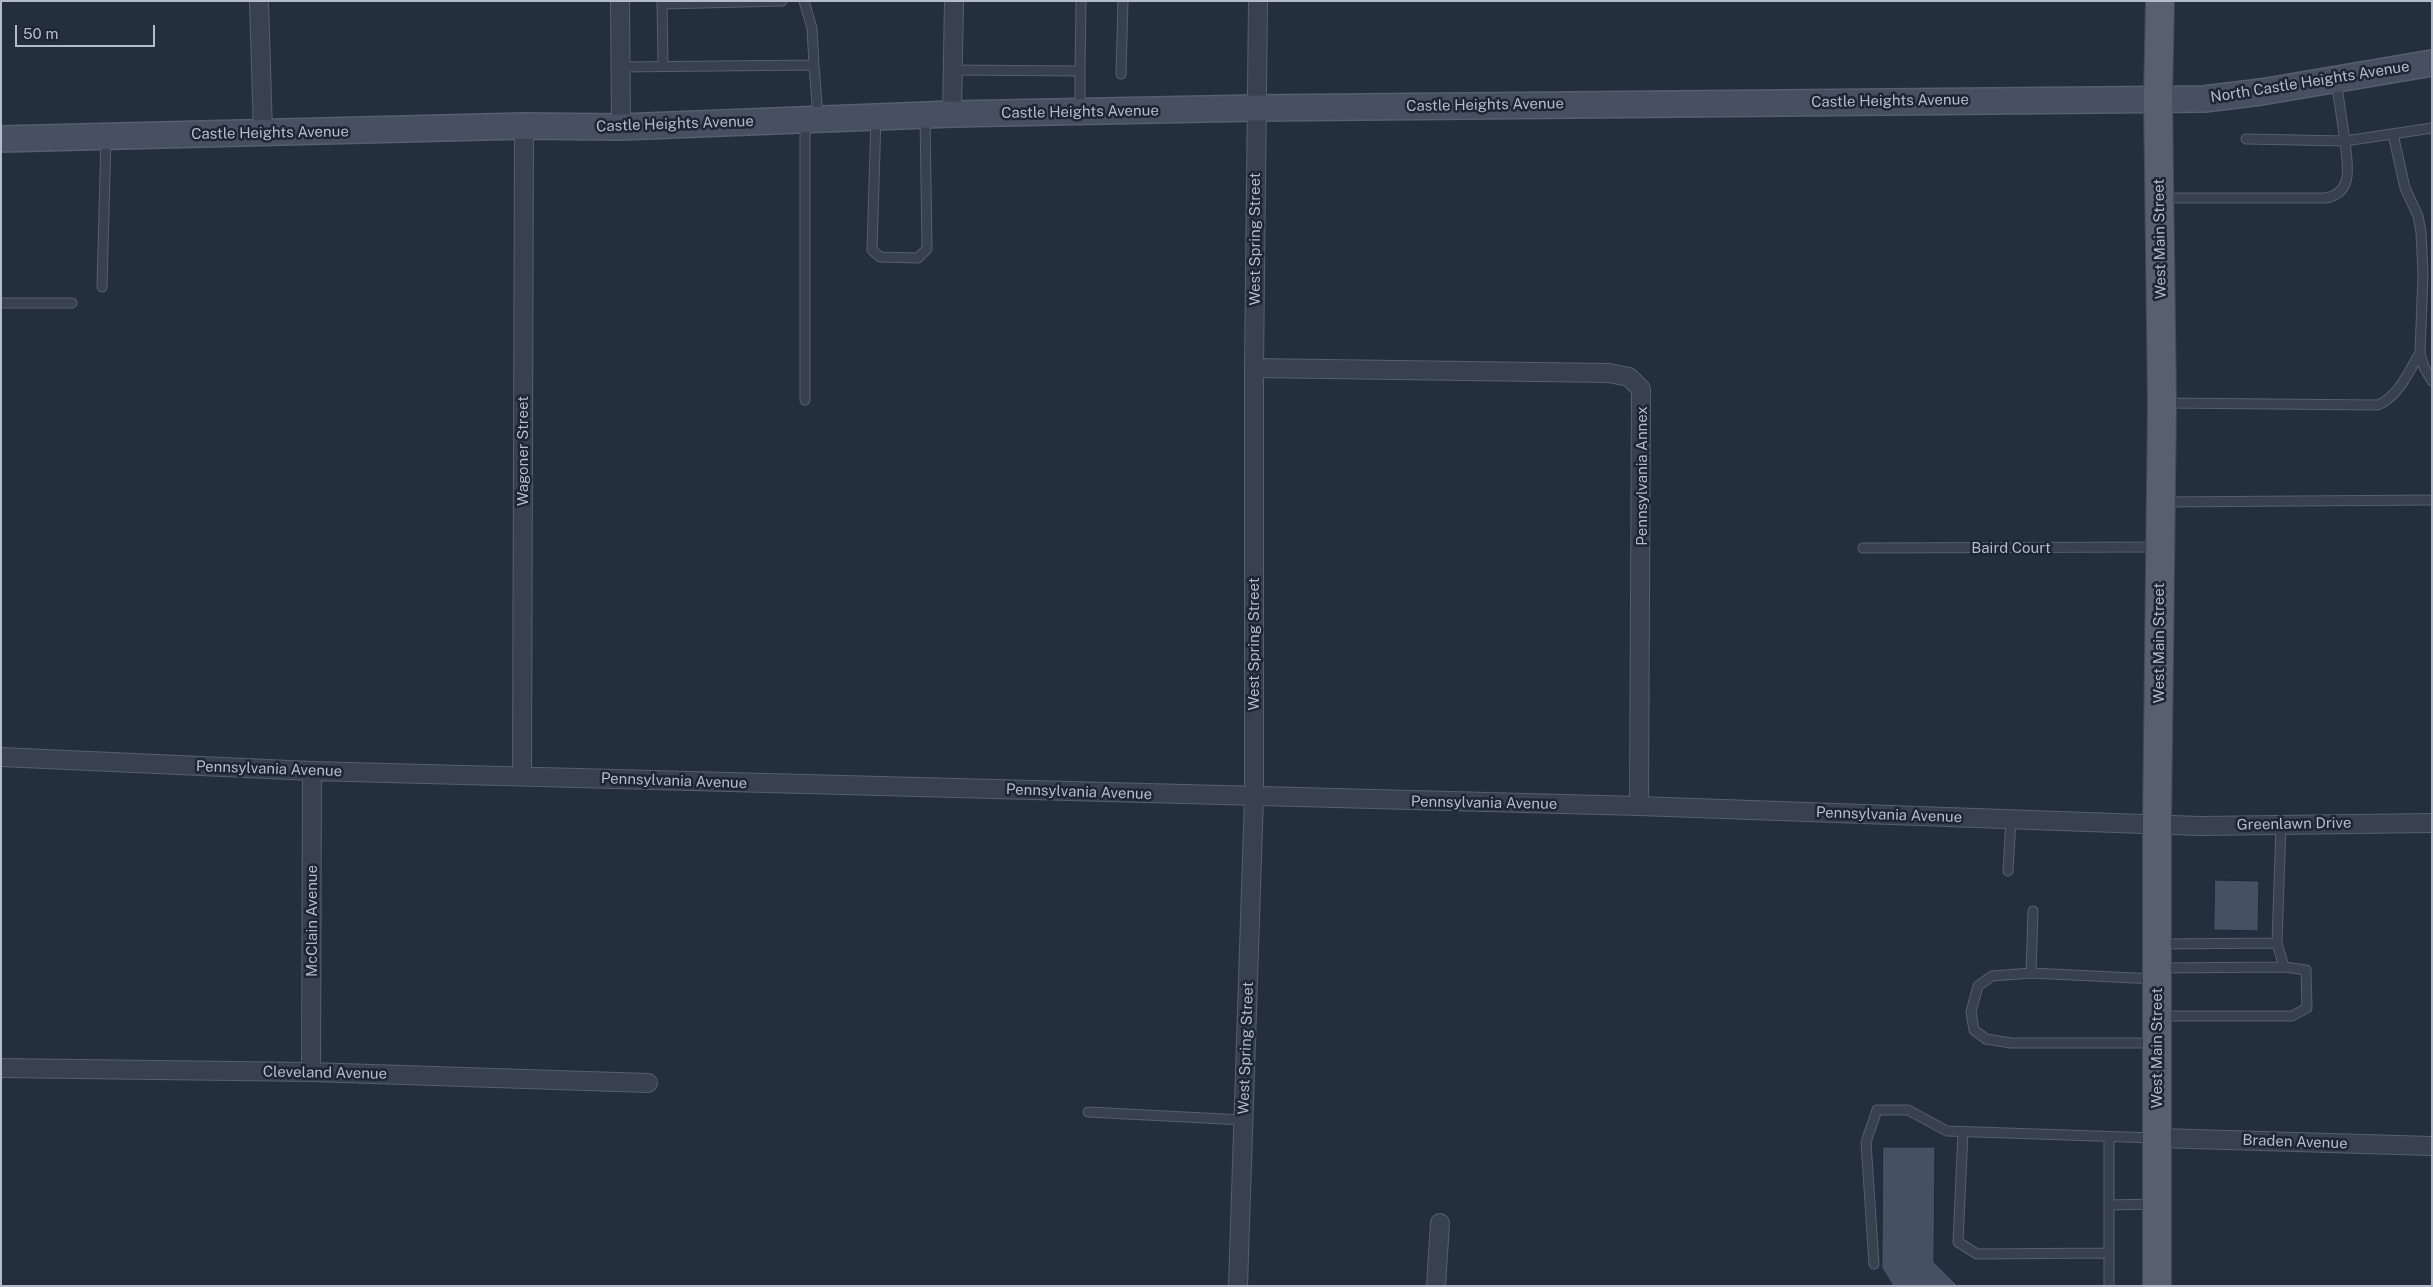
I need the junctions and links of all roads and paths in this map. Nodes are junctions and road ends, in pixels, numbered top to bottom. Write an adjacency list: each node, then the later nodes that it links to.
1 (259, 1): 29 (street)
2 (620, 1): 14 (street)
3 (782, 1): 10 (lane)
4 (804, 1): 12 (lane)
5 (954, 1): 15 (street)
6 (1081, 1): 16 (lane)
7 (1123, 1): 17 (lane)
8 (1258, 1): 20 (street, West Spring Street)
9 (2160, 1): 19 (main road, West Main Street)
10 (662, 2): 13 (lane)
11 (2432, 63): 18 (street, North Castle Heights Avenue)
12 (814, 65): 13 (lane); 25 (lane)
13 (663, 66): 14 (lane)
14 (620, 67): 27 (street)
15 (953, 70): 16 (lane); 22 (street)
16 (1080, 71): 21 (lane)
17 (1122, 74)
18 (2336, 79): 19 (street, North Castle Heights Avenue); 34 (lane)
19 (2158, 98): 20 (street, Castle Heights Avenue); 35 (main road, West Main Street)
20 (1256, 108): 21 (street, Castle Heights Avenue); 40 (street, West Spring Street)
21 (1080, 112): 22 (street, Castle Heights Avenue)
22 (952, 114): 23 (street, Castle Heights Avenue)
23 (925, 115): 24 (street, Castle Heights Avenue); 24 (lane)
24 (876, 117): 25 (street, Castle Heights Avenue)
25 (812, 120): 27 (street, Castle Heights Avenue); 42 (lane)
26 (524, 126): 27 (street, Castle Heights Avenue); 29 (street, Castle Heights Avenue); 50 (street, Wagoner Street)
27 (621, 127)
28 (2432, 128): 30 (lane)
29 (263, 133): 31 (street, Castle Heights Avenue)
30 (2393, 134): 34 (lane); 39 (lane)
31 (106, 137): 32 (street, Castle Heights Avenue); 36 (lane)
32 (1, 139)
33 (2246, 139): 34 (lane)
34 (2345, 141): 35 (lane)
35 (2160, 198): 43 (main road, West Main Street)
36 (102, 287)
37 (1, 303): 38 (lane)
38 (72, 303)
39 (2420, 353): 41 (lane); 43 (lane)
40 (1254, 368): 51 (street, West Spring Street); 52 (street, Pennsylvania Annex)
41 (2432, 381)
42 (805, 400)
43 (2162, 403): 45 (main road, West Main Street)
44 (2432, 500): 45 (lane)
45 (2160, 502): 46 (main road, West Main Street)
46 (2160, 547): 47 (lane, Baird Court); 55 (main road, West Main Street)
47 (1863, 548)
48 (1, 758): 49 (street, Pennsylvania Avenue)
49 (312, 771): 50 (street, Pennsylvania Avenue); 66 (street, McClain Avenue)
50 (522, 776): 51 (street, Pennsylvania Avenue)
51 (1254, 797): 52 (street, Pennsylvania Avenue); 69 (street, West Spring Street)
52 (1639, 806): 53 (street, Pennsylvania Avenue)
53 (2011, 819): 55 (street, Pennsylvania Avenue); 57 (lane)
54 (2432, 822): 56 (street, Greenlawn Drive)
55 (2157, 824): 56 (street, Greenlawn Drive); 60 (main road, West Main Street)
56 (2281, 825): 59 (lane)
57 (2008, 872)
58 (2033, 911): 62 (lane)
59 (2277, 943): 60 (lane); 61 (lane)
60 (2157, 964): 61 (lane); 62 (lane); 63 (main road, West Main Street)
61 (2284, 967): 63 (lane)
62 (2031, 973): 64 (lane)
63 (2157, 1016): 64 (main road, West Main Street)
64 (2157, 1043): 72 (main road, West Main Street)
65 (1, 1068): 66 (street, Cleveland Avenue)
66 (311, 1072): 67 (street, Cleveland Avenue)
67 (648, 1083)
68 (1088, 1112): 69 (lane)
69 (1243, 1120): 79 (street, West Spring Street)
70 (1963, 1132): 71 (lane); 77 (lane); 78 (lane)
71 (2109, 1137): 72 (lane); 75 (lane)
72 (2158, 1138): 73 (street, Braden Avenue); 74 (main road, West Main Street)
73 (2432, 1146)
74 (2158, 1204): 75 (lane); 82 (main road, West Main Street)
75 (2109, 1205): 77 (lane)
76 (1440, 1223): 80 (street)
77 (2109, 1253): 81 (lane)
78 (1874, 1264)
79 (1238, 1286)
80 (1436, 1286)
81 (2109, 1286)
82 (2157, 1286)

